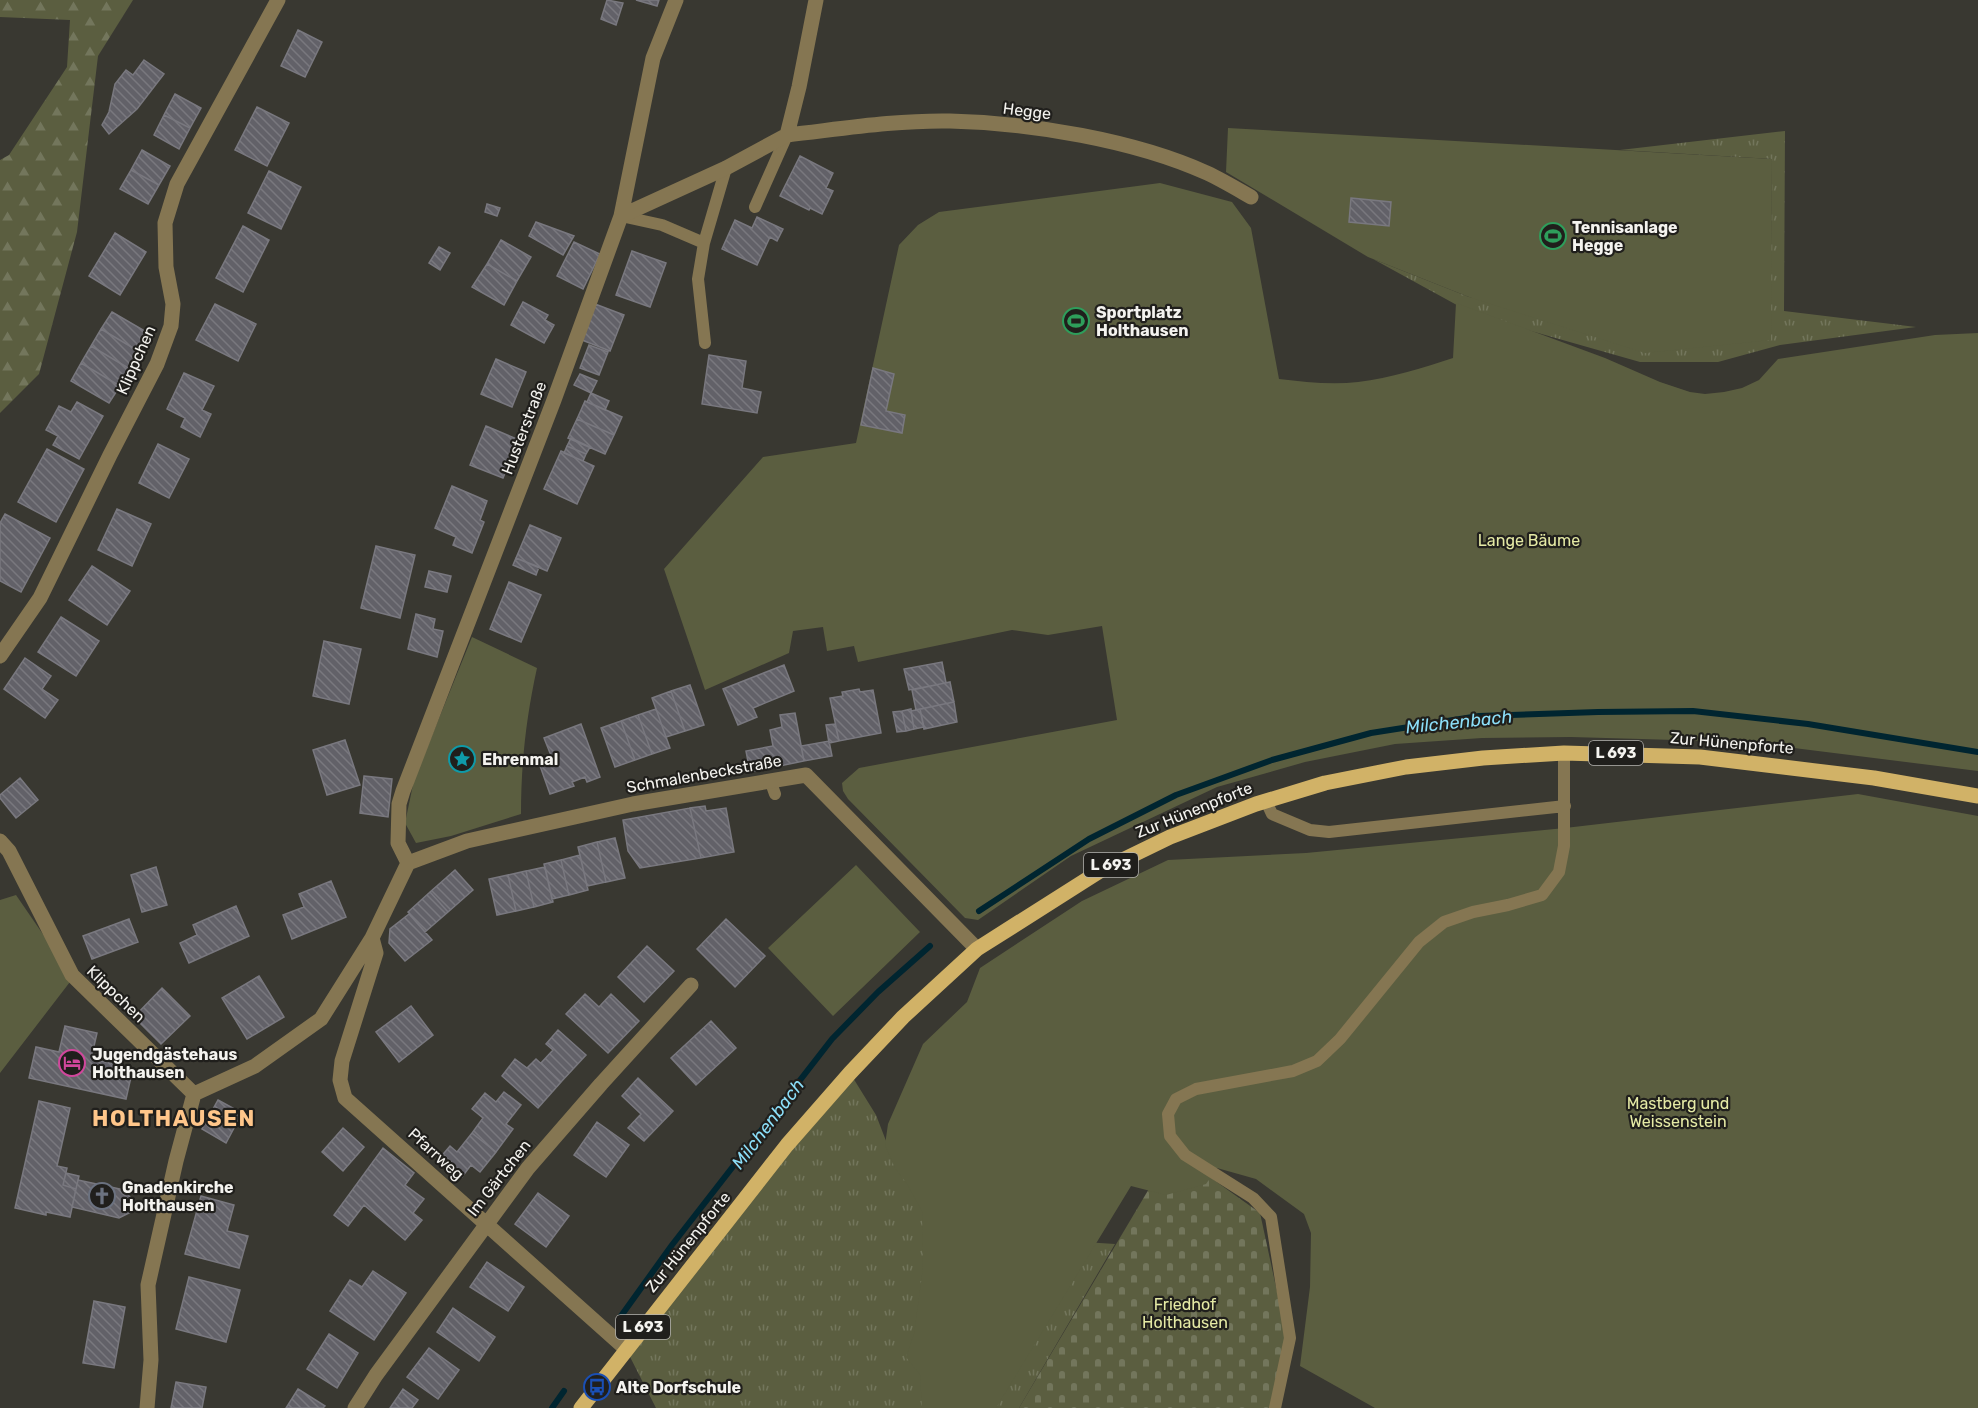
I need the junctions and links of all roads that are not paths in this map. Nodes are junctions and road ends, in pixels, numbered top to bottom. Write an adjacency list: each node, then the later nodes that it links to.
1 (278, 0): 11 (street, Klippchen)
2 (676, 0): 8 (street, Husterstraße)
3 (816, 0): 4 (street)
4 (787, 135): 5 (street, Hegge); 6 (street, Hegge); 7 (lane)
5 (726, 168): 8 (street, Hegge); 9 (lane)
6 (1251, 197)
7 (755, 207)
8 (621, 216): 9 (lane); 17 (street, Husterstraße)
9 (704, 243): 10 (lane)
10 (705, 343)
11 (0, 656)
12 (1564, 753): 13 (main road, Zur Hünenpforte / L 693); 14 (lane); 15 (main road, Zur Hünenpforte / L 693)
13 (1978, 796)
14 (1565, 806): 15 (lane); 27 (lane)
15 (1269, 808): 19 (main road, Zur Hünenpforte / L 693)
16 (0, 841): 21 (street, Klippchen)
17 (408, 863): 18 (street); 19 (street, Schmalenbeckstraße)
18 (372, 938): 21 (street); 22 (street, Pfarrweg)
19 (977, 949): 23 (main road, Zur Hünenpforte / L 693)
20 (691, 985): 22 (street, Im Gärtchen)
21 (194, 1094): 24 (street)
22 (486, 1223): 23 (street, Pfarrweg); 25 (street, Im Gärtchen)
23 (626, 1348): 26 (main road, Zur Hünenpforte / L 693)
24 (147, 1408)
25 (355, 1408)
26 (581, 1408)
27 (1275, 1408)

